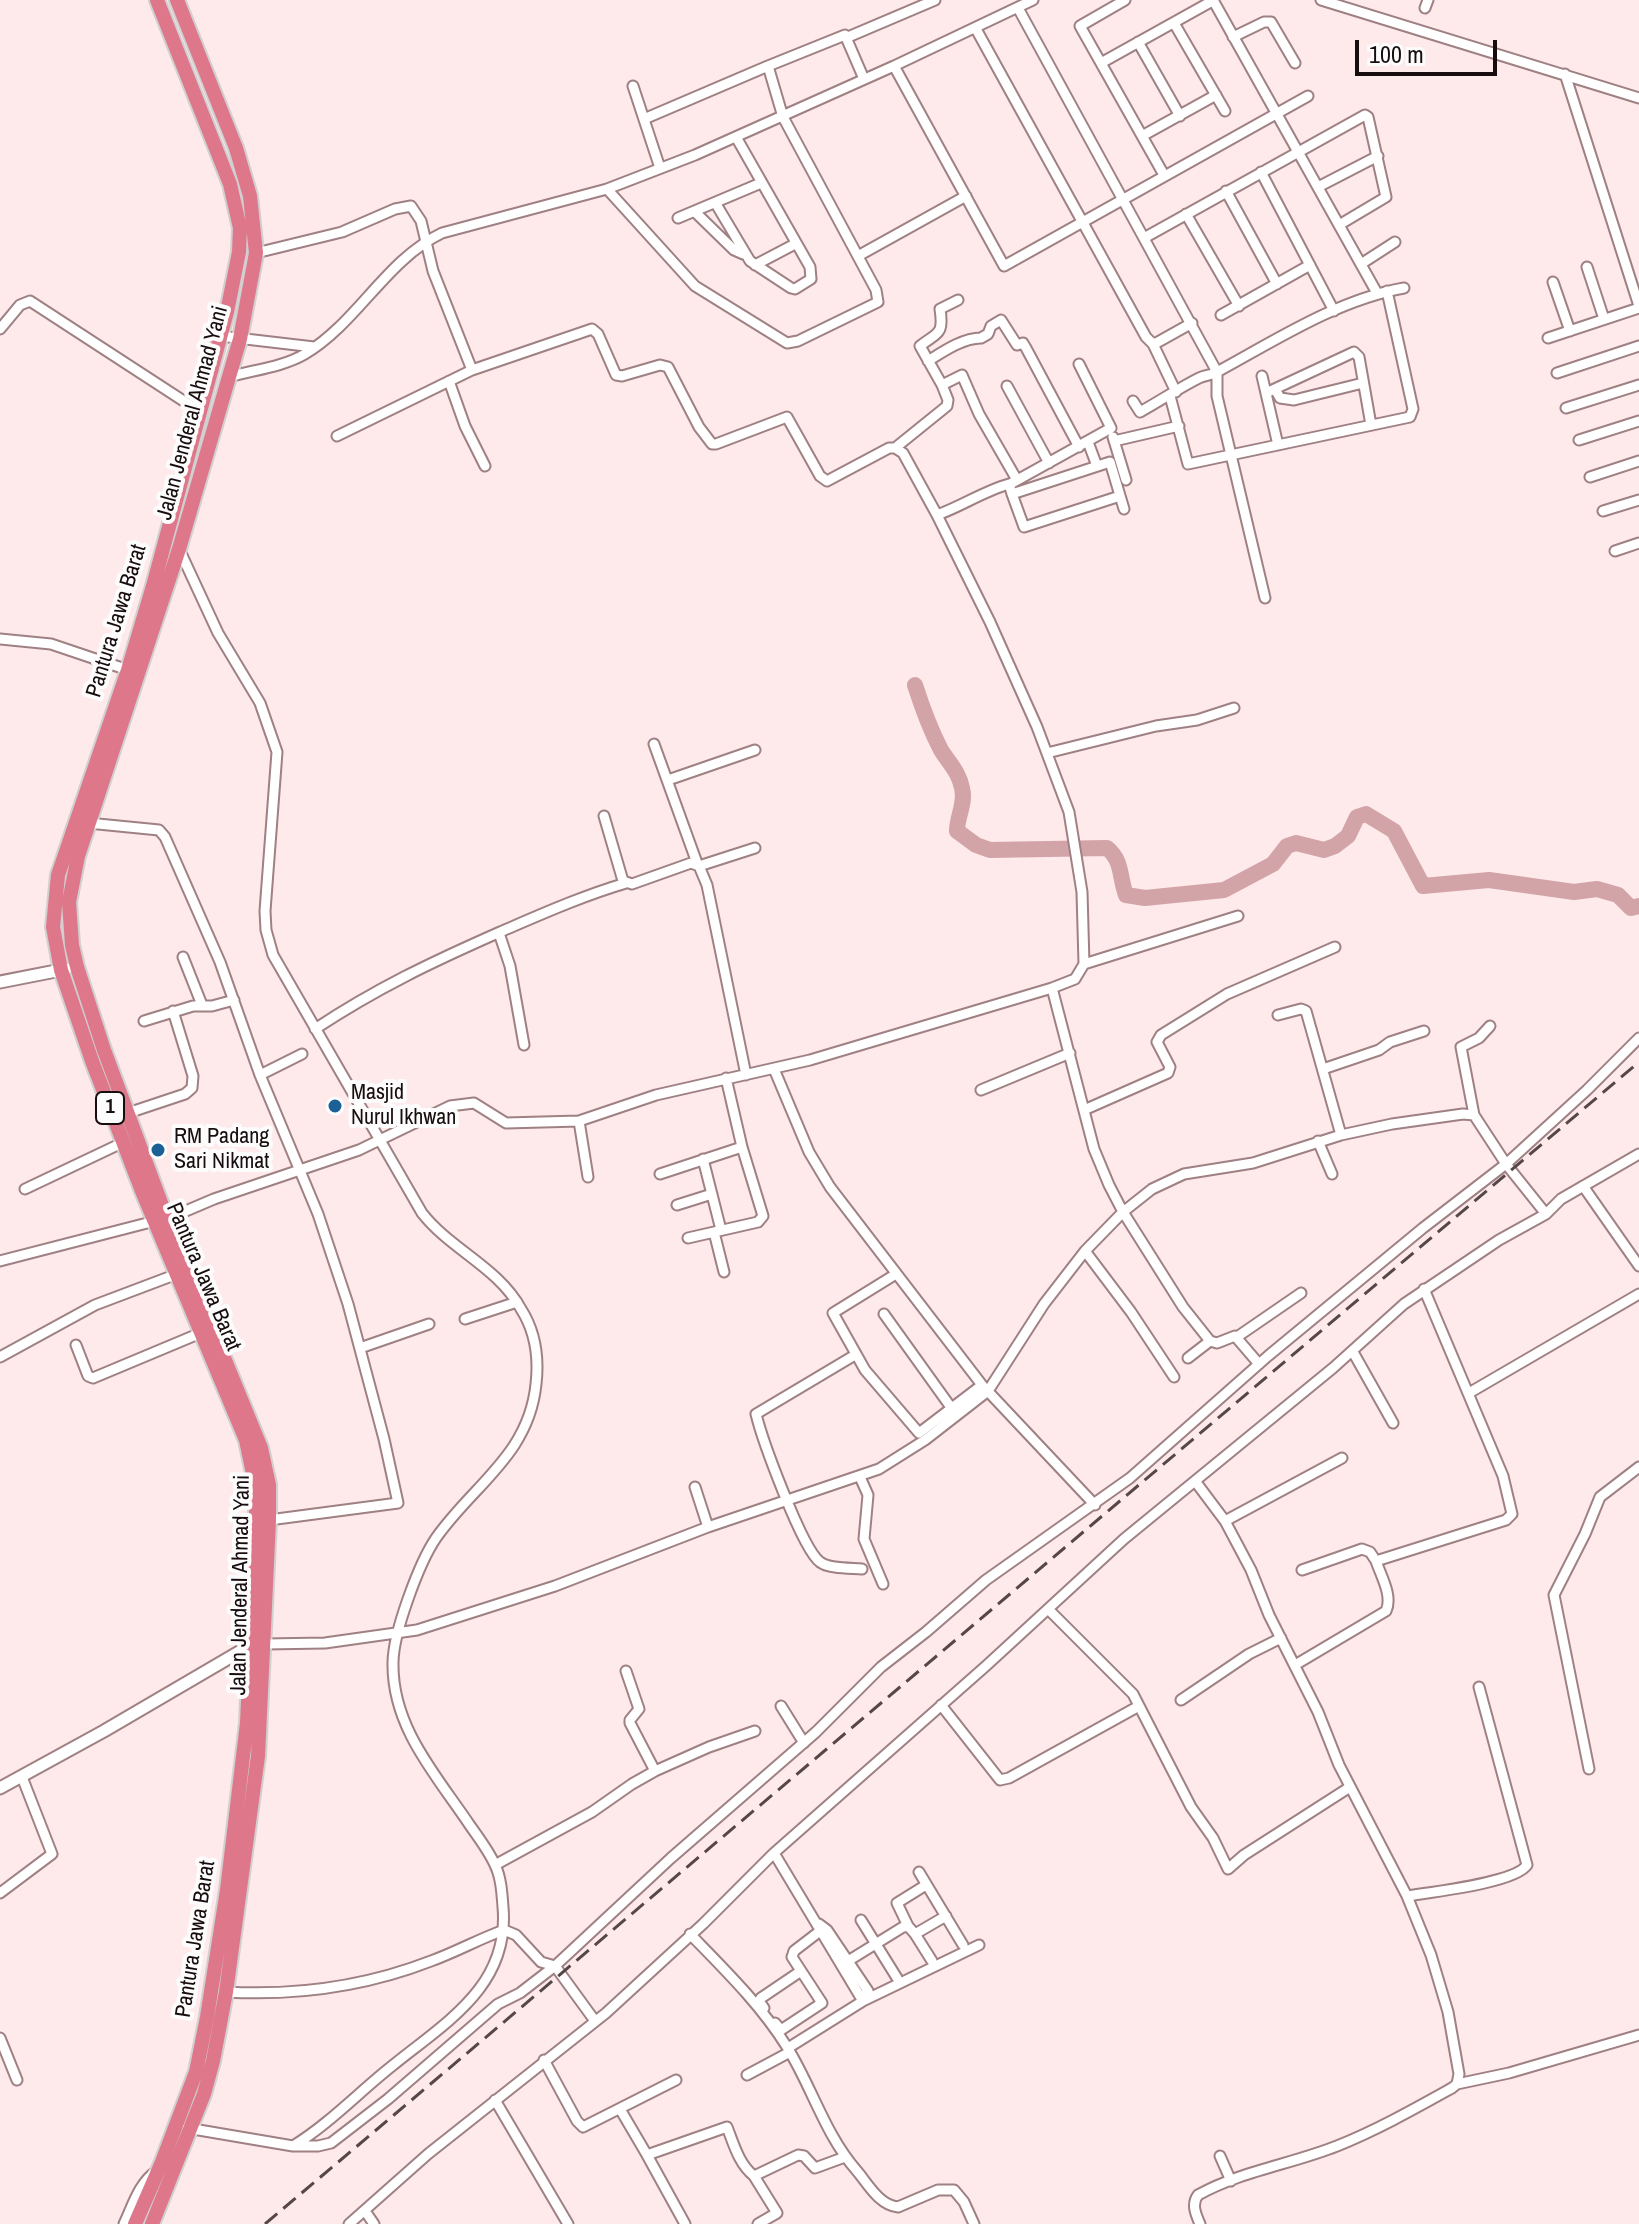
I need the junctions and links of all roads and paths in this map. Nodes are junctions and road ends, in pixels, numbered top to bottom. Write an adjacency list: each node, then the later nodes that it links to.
1 (157, 0): 72 (highway, Pantura Jawa Barat / 1)
2 (177, 0): 52 (highway, Jalan Jenderal Ahmad Yani / 1)
3 (935, 0): 11 (street)
4 (1033, 0): 8 (street)
5 (1125, 0): 14 (street)
6 (1213, 0): 9 (street); 12 (street)
7 (1321, 0): 18 (street)
8 (1018, 8): 10 (street); 41 (street)
9 (1174, 23): 13 (street); 21 (street)
10 (976, 29): 17 (street); 46 (street)
11 (848, 37): 16 (street); 19 (street)
12 (1233, 37): 15 (street); 25 (street)
13 (1138, 42): 14 (street); 26 (street)
14 (1101, 63): 29 (street)
15 (1295, 63)
16 (768, 66): 27 (street); 28 (street)
17 (894, 66): 19 (street); 40 (street)
18 (1565, 74): 23 (street); 65 (street)
19 (864, 79): 27 (street)
20 (633, 86): 28 (street)
21 (1216, 95): 24 (street); 26 (street)
22 (1308, 96): 25 (street)
23 (1639, 98)
24 (1225, 111)
25 (1276, 114): 31 (street); 35 (street)
26 (1180, 116): 29 (street)
27 (783, 117): 30 (street); 54 (street)
28 (644, 119): 33 (street)
29 (1142, 136): 35 (street)
30 (736, 137): 33 (street); 36 (street)
31 (1297, 151): 32 (street); 34 (street); 37 (street)
32 (1378, 156): 37 (street); 47 (street)
33 (660, 168): 38 (street)
34 (1261, 172): 39 (street); 57 (street)
35 (1164, 175): 41 (street)
36 (761, 183): 42 (street); 51 (street)
37 (1318, 187): 47 (street)
38 (607, 189): 49 (street); 54 (street)
39 (1226, 191): 44 (street); 60 (street)
40 (966, 196): 46 (street); 54 (street)
41 (1123, 199): 46 (street); 48 (street)
42 (716, 204): 43 (street); 53 (street)
43 (695, 212): 45 (street); 53 (street)
44 (1186, 214): 48 (street); 64 (street)
45 (678, 218)
46 (1082, 222): 75 (street)
47 (1339, 225): 55 (street)
48 (1144, 238): 69 (street)
49 (426, 240): 52 (street); 77 (street); 80 (street)
50 (1395, 242): 55 (street)
51 (795, 244): 56 (street); 56 (street)
52 (256, 253): 74 (highway, Jalan Jenderal Ahmad Yani / 1)
53 (745, 254): 56 (street)
54 (858, 256)
55 (1361, 264): 62 (street)
56 (755, 265)
57 (1310, 265): 60 (street); 66 (street)
58 (1587, 267): 68 (street)
59 (1553, 282): 71 (street)
60 (1277, 284): 64 (street)
61 (1404, 288): 62 (street)
62 (1382, 292): 66 (street); 96 (street)
63 (958, 300): 78 (street)
64 (1239, 306): 67 (street)
65 (1639, 307): 68 (street)
66 (1334, 311): 81 (street)
67 (1221, 315)
68 (1604, 319): 71 (street)
69 (1192, 323): 75 (street); 81 (street)
70 (0, 329): 94 (street)
71 (1570, 331): 73 (street)
72 (220, 336): 74 (street); 94 (highway, Pantura Jawa Barat / 1)
73 (1548, 338)
74 (240, 339): 77 (street); 84 (highway, Jalan Jenderal Ahmad Yani / 1)
75 (1153, 344): 91 (street)
76 (1639, 346): 82 (street)
77 (314, 347): 84 (street)
78 (928, 361): 87 (street); 100 (street)
79 (1079, 364): 100 (street)
80 (472, 370): 85 (street); 102 (street)
81 (1217, 372): 91 (street); 103 (street)
82 (1557, 373)
83 (1262, 376): 90 (street)
84 (229, 377): 117 (highway, Jalan Jenderal Ahmad Yani / 1)
85 (449, 381): 98 (street); 106 (street)
86 (1363, 383): 90 (street); 90 (street); 96 (street)
87 (942, 385): 102 (street); 110 (street)
88 (1639, 385): 93 (street)
89 (1007, 386): 105 (street)
90 (1271, 391): 101 (street)
91 (1173, 394): 92 (street); 97 (street)
92 (1133, 401)
93 (1566, 408)
94 (199, 411): 121 (highway, Pantura Jawa Barat / 1)
95 (1639, 421): 99 (street)
96 (1371, 425): 101 (street)
97 (1179, 426): 103 (street); 109 (street)
98 (337, 436)
99 (1579, 440)
100 (1083, 444): 105 (street); 107 (street)
101 (1278, 445): 103 (street)
102 (895, 448): 115 (street)
103 (1232, 455): 119 (street)
104 (1639, 461): 108 (street)
105 (1049, 463): 110 (street)
106 (485, 466)
107 (1097, 466): 110 (street); 111 (street)
108 (1590, 477)
109 (1126, 480)
110 (1013, 486): 111 (street); 115 (street)
111 (1120, 496): 113 (street)
112 (1639, 500): 114 (street)
113 (1124, 509)
114 (1603, 511)
115 (937, 515): 125 (street)
116 (1639, 543): 118 (street)
117 (179, 549): 128 (highway, Jalan Jenderal Ahmad Yani / 1); 147 (street)
118 (1615, 551)
119 (1265, 598)
120 (0, 639): 121 (street)
121 (128, 670): 138 (highway, Pantura Jawa Barat / 1)
122 (1234, 708): 125 (street)
123 (654, 744): 126 (street)
124 (755, 750): 126 (street)
125 (1047, 753): 136 (street)
126 (668, 780): 130 (street)
127 (604, 816): 131 (street)
128 (88, 823): 137 (highway, Jalan Jenderal Ahmad Yani / 1); 141 (street)
129 (755, 848): 130 (street)
130 (698, 865): 131 (street); 156 (street)
131 (626, 883): 133 (street)
132 (1238, 916): 136 (street)
133 (499, 933): 147 (street); 150 (street)
134 (1335, 947): 159 (street)
135 (183, 957): 142 (street)
136 (1084, 964): 140 (street)
137 (77, 967): 138 (street); 160 (highway, Jalan Jenderal Ahmad Yani / 1)
138 (61, 970): 139 (street); 166 (highway, Pantura Jawa Barat / 1)
139 (0, 982)
140 (1052, 988): 151 (street); 153 (street)
141 (234, 1000): 142 (street); 155 (street)
142 (202, 1005): 143 (street)
143 (173, 1011): 145 (street); 160 (street)
144 (1278, 1015): 154 (street)
145 (144, 1021)
146 (1490, 1026): 161 (street)
147 (315, 1029): 164 (street)
148 (1424, 1031): 154 (street)
149 (1639, 1038): 170 (street)
150 (524, 1045)
151 (1070, 1053): 158 (street); 159 (street)
152 (302, 1054): 155 (street)
153 (774, 1069): 156 (street); 189 (street)
154 (1323, 1069): 163 (street)
155 (260, 1075): 171 (street)
156 (746, 1075): 157 (street)
157 (726, 1078): 162 (street); 167 (street)
158 (981, 1090)
159 (1084, 1110): 179 (street)
160 (128, 1113): 181 (highway, Jalan Jenderal Ahmad Yani / 1)
161 (1474, 1115): 163 (street); 170 (street)
162 (579, 1121): 164 (street); 174 (street)
163 (1341, 1135): 165 (street)
164 (379, 1140): 171 (street); 193 (street)
165 (1318, 1141): 173 (street); 179 (street)
166 (124, 1142): 176 (street); 181 (highway, Pantura Jawa Barat / 1)
167 (742, 1147): 169 (street); 182 (street)
168 (1639, 1154): 175 (street)
169 (703, 1159): 172 (street); 177 (street)
170 (1506, 1164): 180 (street); 206 (street)
171 (298, 1170): 181 (street); 201 (street)
172 (660, 1174)
173 (1332, 1174)
174 (588, 1177)
175 (1583, 1186): 180 (street); 186 (street)
176 (25, 1189)
177 (712, 1194): 178 (street); 182 (street)
178 (677, 1205)
179 (1123, 1212): 184 (street); 199 (street)
180 (1546, 1214): 190 (street)
181 (161, 1220): 185 (street); 188 (highway, Pantura Jawa Barat / 1); 220 (highway, Jalan Jenderal Ahmad Yani / 1)
182 (718, 1231): 183 (street); 187 (street)
183 (688, 1238)
184 (1085, 1251): 207 (street); 208 (street)
185 (0, 1261)
186 (1639, 1266)
187 (724, 1272)
188 (177, 1274): 197 (highway, Pantura Jawa Barat / 1); 204 (street)
189 (896, 1274): 203 (street); 208 (street)
190 (1424, 1289): 202 (street); 209 (street)
191 (1301, 1293): 198 (street)
192 (1639, 1294): 209 (street)
193 (517, 1302): 195 (street); 228 (street)
194 (884, 1314): 210 (street)
195 (465, 1319)
196 (429, 1324): 201 (street)
197 (203, 1332): 200 (street); 230 (highway, Pantura Jawa Barat / 1)
198 (1237, 1337): 199 (street); 206 (street)
199 (1210, 1341): 205 (street)
200 (76, 1345)
201 (360, 1348): 220 (street)
202 (1353, 1352): 211 (street); 216 (street)
203 (855, 1355): 212 (street); 218 (street)
204 (0, 1357)
205 (1188, 1358)
206 (1259, 1364): 219 (street)
207 (1174, 1377)
208 (985, 1388): 210 (street); 219 (street)
209 (1469, 1393): 223 (street)
210 (954, 1412): 212 (street)
211 (1393, 1423)
212 (922, 1437): 215 (street)
213 (1342, 1458): 221 (street)
214 (1639, 1467): 240 (street)
215 (860, 1477): 218 (street); 226 (street)
216 (1195, 1481): 221 (street); 227 (street)
217 (695, 1487): 222 (street)
218 (786, 1500): 222 (street); 224 (street)
219 (1095, 1505): 239 (street)
220 (269, 1520): 230 (highway, Jalan Jenderal Ahmad Yani / 1)
221 (1225, 1521): 229 (street)
222 (708, 1527): 228 (street)
223 (1376, 1561): 225 (street); 231 (street)
224 (862, 1569)
225 (1302, 1570)
226 (883, 1584)
227 (1049, 1610): 235 (street); 237 (street)
228 (398, 1635): 230 (street); 246 (street)
229 (1281, 1638): 231 (street); 234 (street)
230 (258, 1644): 242 (street); 264 (highway, Jalan Jenderal Ahmad Yani / 1); 278 (highway, Pantura Jawa Barat / 1)
231 (1295, 1665): 243 (street)
232 (626, 1671): 241 (street)
233 (1479, 1687): 250 (street)
234 (1181, 1700)
235 (941, 1705): 237 (street); 245 (street)
236 (781, 1706): 239 (street)
237 (1139, 1706): 243 (street)
238 (755, 1731): 241 (street)
239 (804, 1743): 261 (street)
240 (1589, 1769)
241 (655, 1771): 246 (street)
242 (22, 1777): 244 (street); 249 (street)
243 (1350, 1787): 250 (street)
244 (0, 1788)
245 (774, 1853): 253 (street); 256 (street)
246 (495, 1865): 254 (street)
247 (919, 1872): 248 (street)
248 (926, 1885): 251 (street); 255 (street)
249 (0, 1893)
250 (1407, 1896): 275 (street)
251 (946, 1916): 255 (street); 258 (street)
252 (861, 1920): 257 (street)
253 (821, 1927): 257 (street); 262 (street)
254 (504, 1930): 261 (street); 264 (street); 279 (street)
255 (911, 1930): 257 (street); 260 (street)
256 (690, 1934): 267 (street); 270 (street)
257 (876, 1944): 263 (street)
258 (963, 1945)
259 (979, 1945): 270 (street)
260 (932, 1961)
261 (555, 1966): 267 (street); 279 (street)
262 (801, 1971): 265 (street); 265 (street)
263 (897, 1978)
264 (226, 1992): 278 (highway, Jalan Jenderal Ahmad Yani / 1)
265 (822, 2003): 266 (street)
266 (829, 2015)
267 (595, 2021): 271 (street)
268 (1639, 2035): 275 (street)
269 (0, 2038): 273 (street)
270 (789, 2050): 272 (street); 282 (street)
271 (544, 2060): 276 (street); 277 (street)
272 (747, 2075)
273 (17, 2080)
274 (676, 2080): 277 (street)
275 (1457, 2084): 285 (street)
276 (495, 2100): 286 (street); 292 (street)
277 (620, 2109): 280 (street)
278 (183, 2127): 279 (street); 283 (highway, Pantura Jawa Barat / 1)
279 (293, 2146)
280 (647, 2155): 284 (street); 293 (street)
281 (1220, 2156): 285 (street)
282 (845, 2157): 284 (street); 295 (street)
283 (166, 2166): 287 (street); 288 (highway, Pantura Jawa Barat / 1); 289 (highway, 1)
284 (754, 2176): 294 (street)
285 (1231, 2181): 296 (street)
286 (365, 2211): 290 (street); 291 (street)
287 (125, 2224)
288 (135, 2224)
289 (152, 2224)
290 (349, 2224)
291 (374, 2224)
292 (568, 2224)
293 (685, 2224)
294 (758, 2224)
295 (974, 2224)
296 (1200, 2224)

